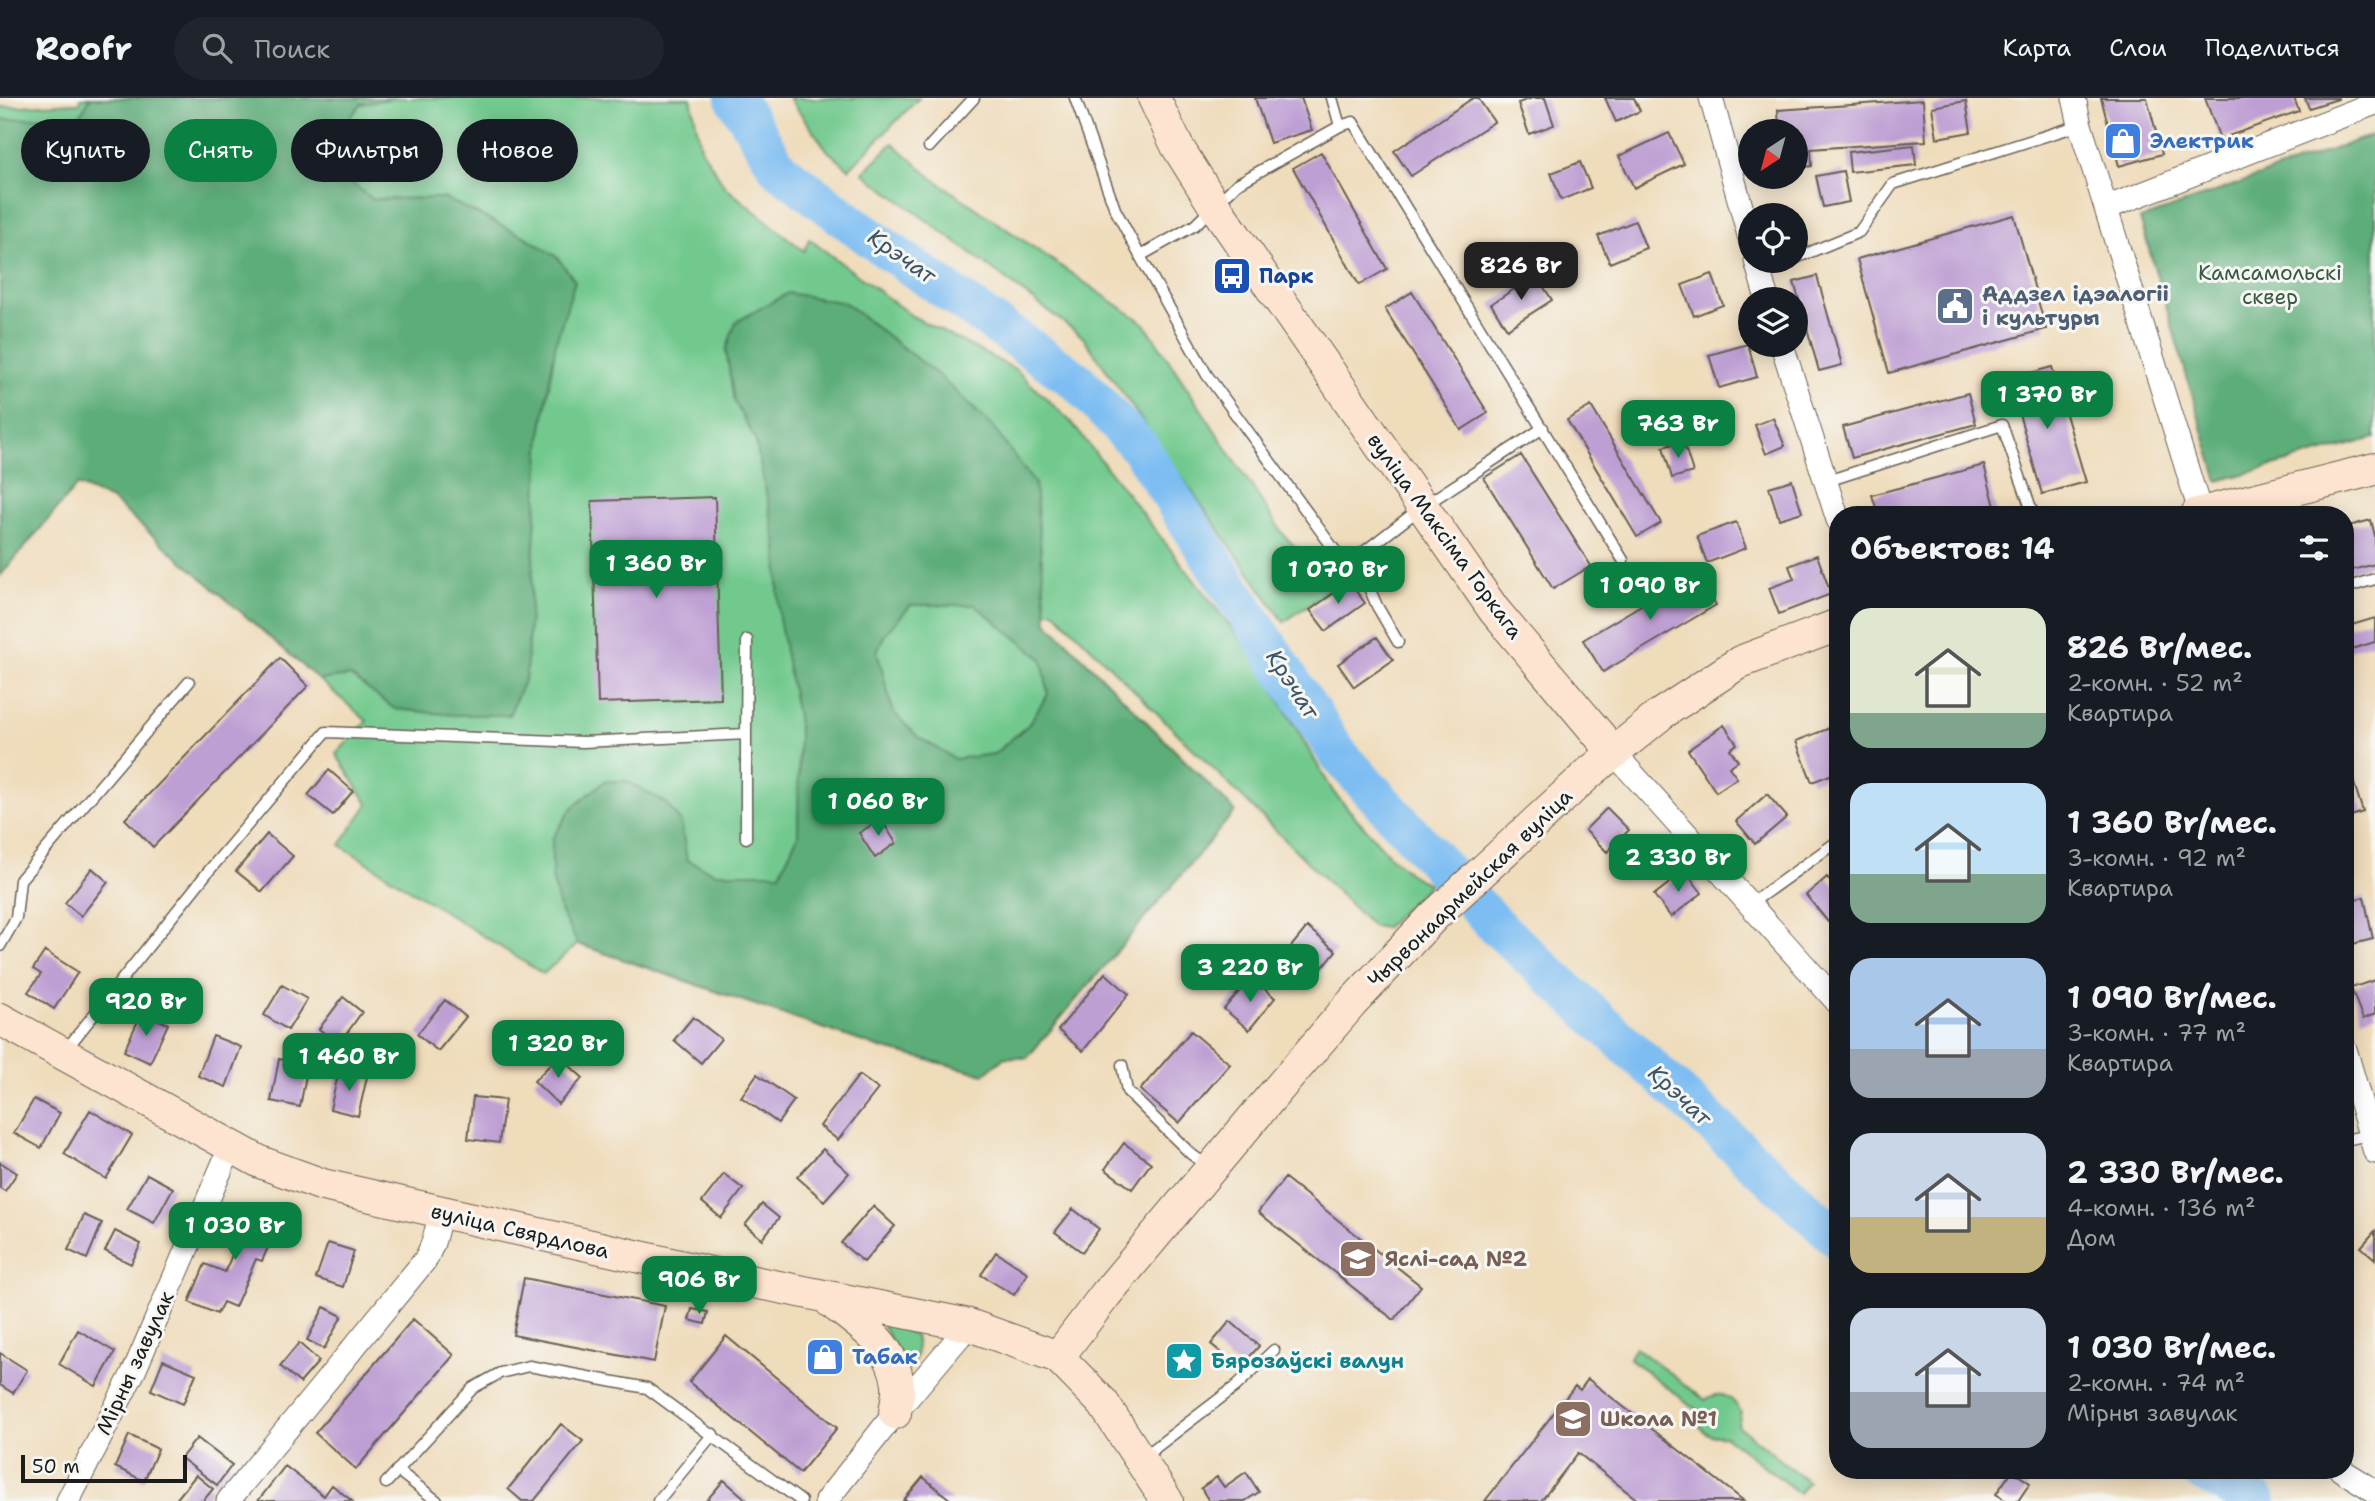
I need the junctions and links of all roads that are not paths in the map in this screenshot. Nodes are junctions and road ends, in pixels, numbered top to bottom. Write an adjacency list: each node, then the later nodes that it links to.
1 (974, 98): 10 (lane)
2 (1075, 98): 15 (lane)
3 (1154, 98): 12 (main road, вуліца Максіма Горкага)
4 (1332, 98): 9 (lane)
5 (1711, 98): 11 (street)
6 (2074, 98): 8 (street)
7 (2375, 103): 13 (street)
8 (2080, 125): 13 (street); 14 (lane)
9 (1340, 126): 12 (lane); 17 (lane)
10 (929, 147)
11 (1740, 203)
12 (1214, 205): 15 (lane); 24 (main road, вуліца Максіма Горкага)
13 (2106, 208): 22 (street)
14 (1808, 253)
15 (1140, 256): 25 (lane)
16 (1786, 357): 19 (street)
17 (1543, 428): 24 (lane); 26 (lane)
18 (2375, 469): 23 (main road)
19 (1824, 482): 20 (street); 21 (lane)
20 (1833, 506)
21 (2030, 506)
22 (2198, 506)
23 (2231, 506)
24 (1422, 508): 25 (lane); 34 (main road, вуліца Максіма Горкага)
25 (1356, 558): 31 (lane)
26 (1623, 560)
27 (2375, 579): 28 (lane)
28 (2354, 585)
29 (1829, 628): 34 (main road, Чырвонаармейская вуліца)
30 (747, 640): 33 (lane)
31 (1398, 642)
32 (189, 682): 38 (lane)
33 (746, 734): 35 (lane); 41 (lane)
34 (1614, 753): 37 (street, вуліца Максіма Горкага); 47 (main road, Чырвонаармейская вуліца)
35 (746, 838)
36 (1829, 847): 37 (lane)
37 (1750, 904): 39 (street, вуліца Максіма Горкага)
38 (0, 946)
39 (1829, 993)
40 (0, 1019): 41 (main road, вуліца Свярдлова)
41 (63, 1053): 46 (main road, вуліца Свярдлова)
42 (1122, 1065): 47 (lane)
43 (2354, 1078): 45 (street)
44 (2354, 1140): 45 (lane)
45 (2373, 1140)
46 (231, 1146): 48 (main road, вуліца Свярдлова); 61 (street, Мірны завулак)
47 (1211, 1169): 52 (main road, Чырвонаармейская вуліца)
48 (441, 1213): 49 (main road, вуліца Свярдлова); 62 (street)
49 (824, 1296): 50 (main road, вуліца Свярдлова); 53 (main road)
50 (969, 1325): 52 (main road, вуліца Свярдлова); 53 (street)
51 (1274, 1350): 55 (lane)
52 (1058, 1357): 55 (main road, вуліца Свярдлова)
53 (895, 1413): 60 (street)
54 (713, 1434): 56 (lane); 64 (lane); 65 (lane)
55 (1140, 1460): 66 (main road, вуліца Свярдлова)
56 (397, 1470): 58 (lane); 63 (lane)
57 (2354, 1478): 59 (street)
58 (386, 1483)
59 (2375, 1491)
60 (832, 1499)
61 (68, 1501)
62 (228, 1501)
63 (437, 1501)
64 (658, 1501)
65 (801, 1501)
66 (1167, 1501)

